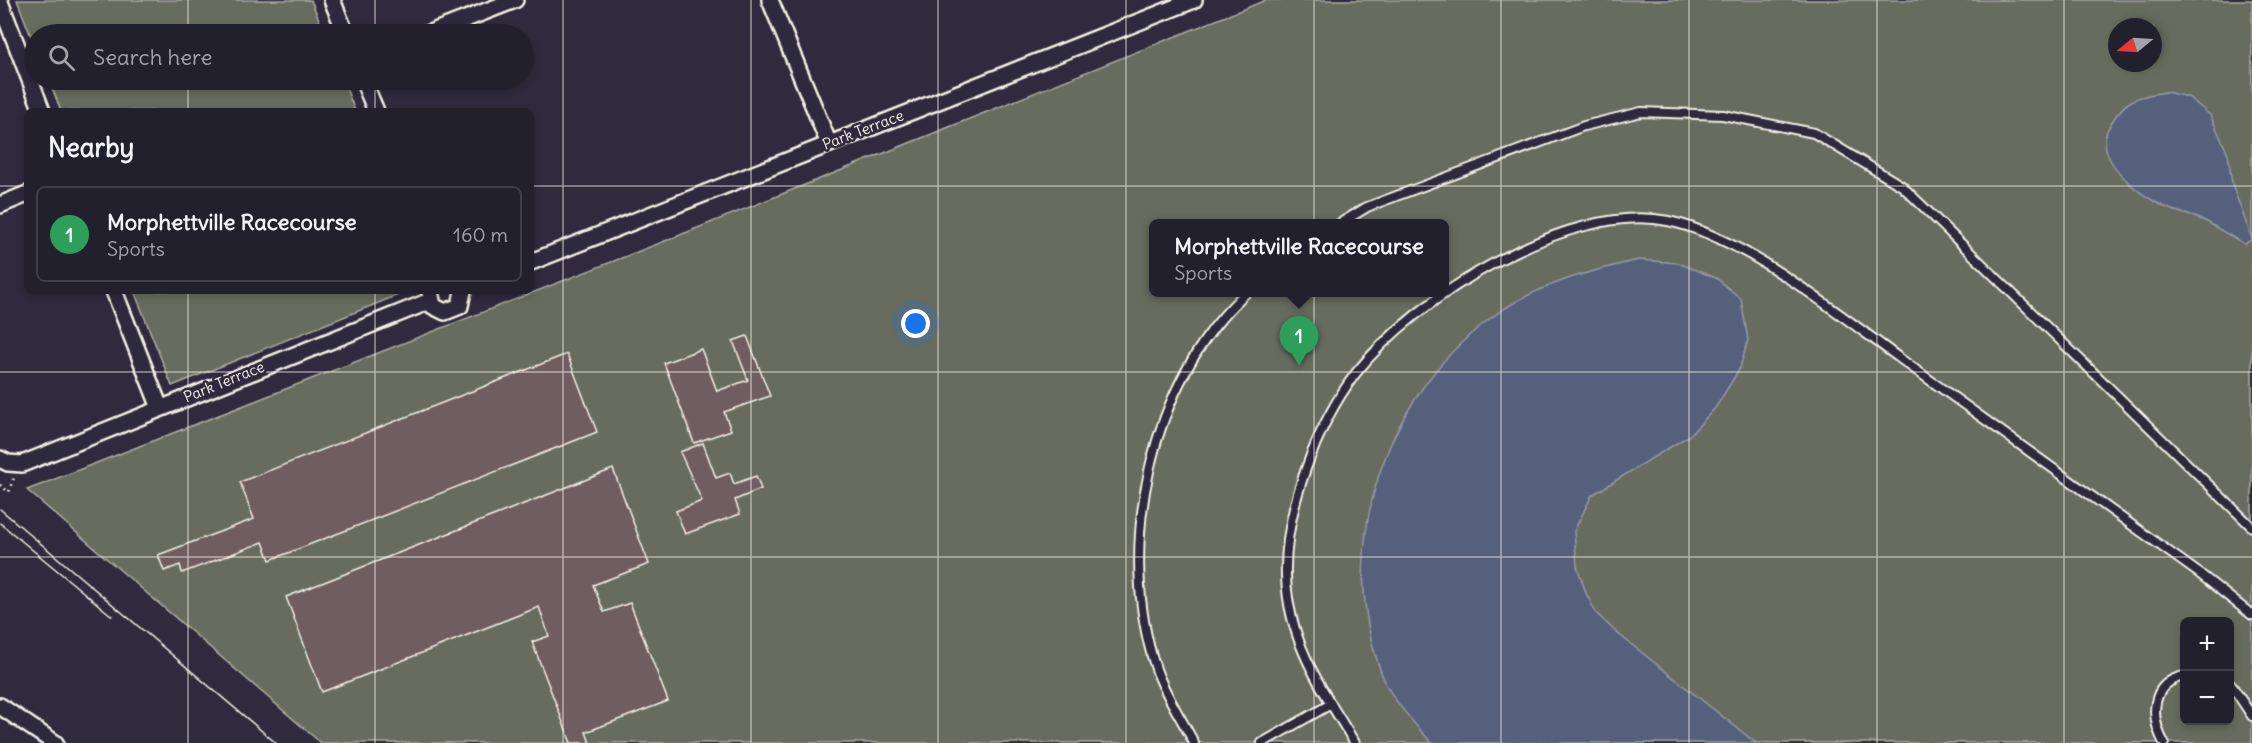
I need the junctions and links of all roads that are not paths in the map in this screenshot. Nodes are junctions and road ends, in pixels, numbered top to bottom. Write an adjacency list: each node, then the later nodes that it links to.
1 (332, 0): 6 (street)
2 (515, 0): 7 (street)
3 (770, 0): 13 (street)
4 (1194, 0): 13 (street, Park Terrace)
5 (0, 2): 8 (street)
6 (342, 24)
7 (453, 24)
8 (24, 64)
9 (34, 90): 11 (street)
10 (367, 90): 12 (street)
11 (41, 108)
12 (375, 108)
13 (829, 144): 17 (street, Park Terrace)
14 (24, 195): 15 (street)
15 (0, 205)
16 (1348, 219): 26 (lane)
17 (534, 261)
18 (1449, 291): 27 (lane)
19 (115, 294): 24 (street)
20 (462, 294): 21 (street)
21 (430, 296): 24 (street, Park Terrace)
22 (1241, 297): 34 (lane)
23 (1442, 297): 30 (lane)
24 (160, 408): 25 (street, Park Terrace)
25 (0, 459)
26 (2252, 527)
27 (2252, 615)
28 (2180, 678): 37 (lane)
29 (2234, 690): 32 (lane)
30 (1330, 704): 35 (lane); 36 (lane)
31 (0, 706): 33 (street)
32 (2252, 716)
33 (55, 743)
34 (1194, 743)
35 (1262, 743)
36 (1355, 743)
37 (2164, 743)

